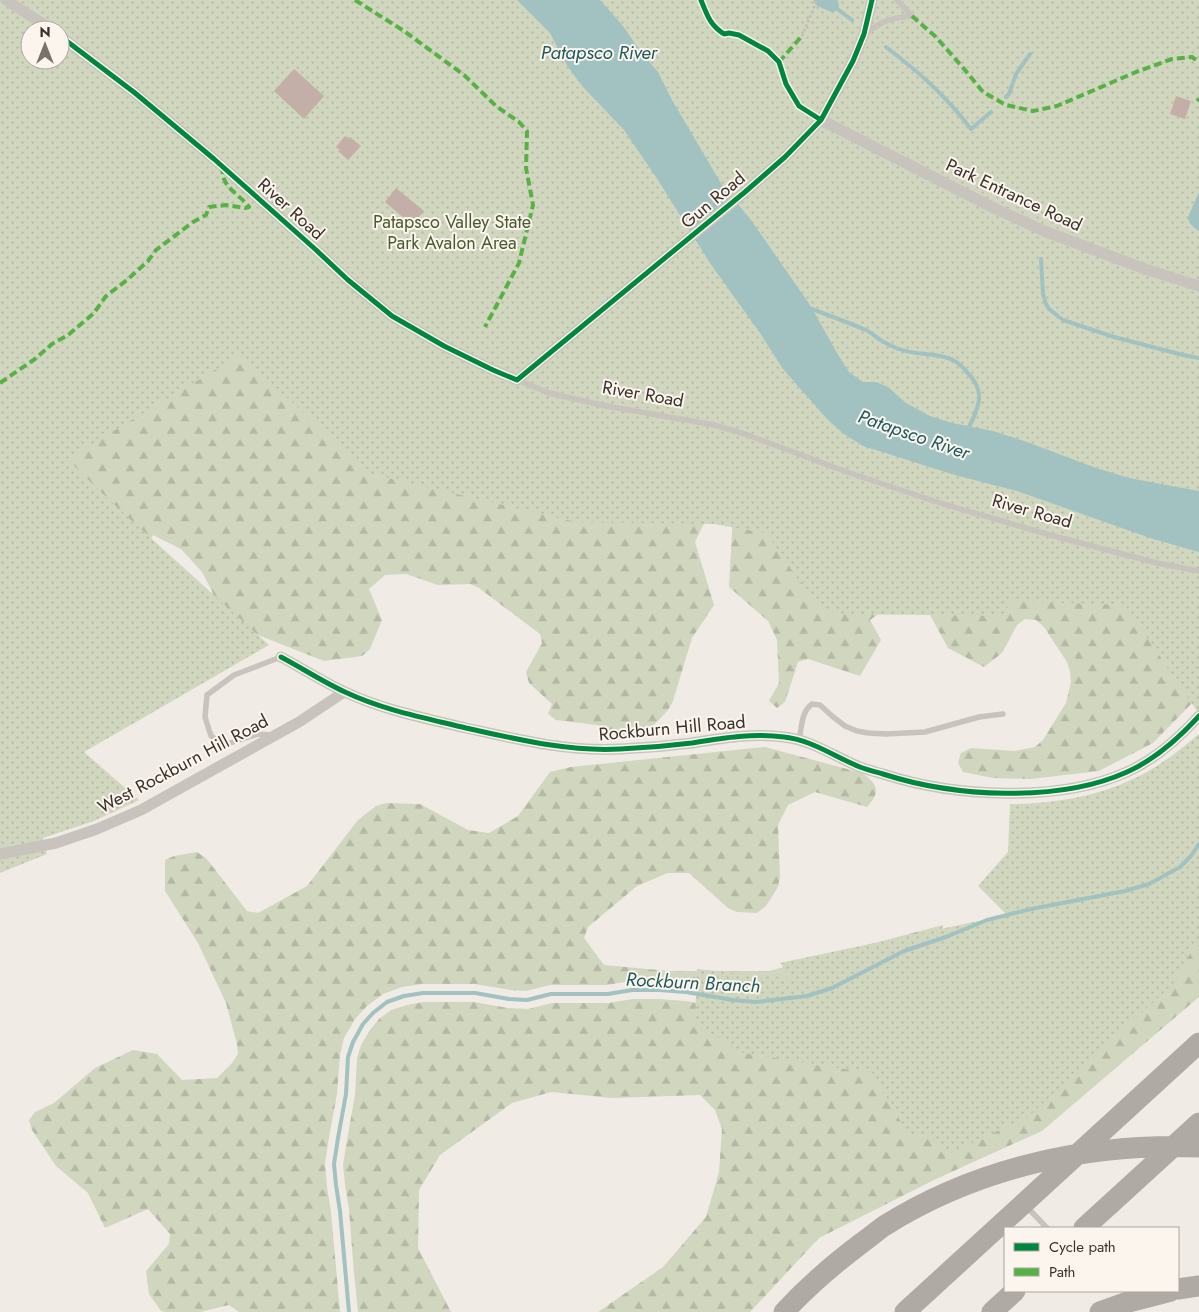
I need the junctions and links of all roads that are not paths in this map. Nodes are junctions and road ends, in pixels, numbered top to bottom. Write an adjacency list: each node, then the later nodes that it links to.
1 (6, 0): 4 (street)
2 (872, 0): 5 (street, Gun Road)
3 (897, 0): 5 (lane)
4 (37, 20)
5 (864, 34): 7 (street, Gun Road)
6 (70, 44): 9 (street, River Road)
7 (821, 120): 8 (street, Park Entrance Road); 9 (street, Gun Road)
8 (1199, 286)
9 (518, 380): 10 (lane, River Road)
10 (1199, 571)
11 (282, 656): 12 (street, Rockburn Hill Road); 15 (lane)
12 (344, 692): 15 (street, West Rockburn Hill Road); 16 (street, Rockburn Hill Road)
13 (1003, 714): 16 (lane)
14 (1199, 716): 16 (street, Rockburn Hill Road)
15 (274, 736): 17 (street, West Rockburn Hill Road)
16 (799, 740)
17 (0, 854)
18 (1199, 1043): 21 (highway)
19 (1199, 1123): 23 (highway)
20 (1199, 1148): 28 (highway)
21 (1024, 1203): 22 (lane); 29 (highway)
22 (1046, 1227)
23 (1085, 1227)
24 (1199, 1286): 25 (highway)
25 (1179, 1289)
26 (1014, 1292): 30 (highway)
27 (1167, 1292): 31 (highway)
28 (784, 1312)
29 (905, 1312)
30 (992, 1312)
31 (1100, 1312)

